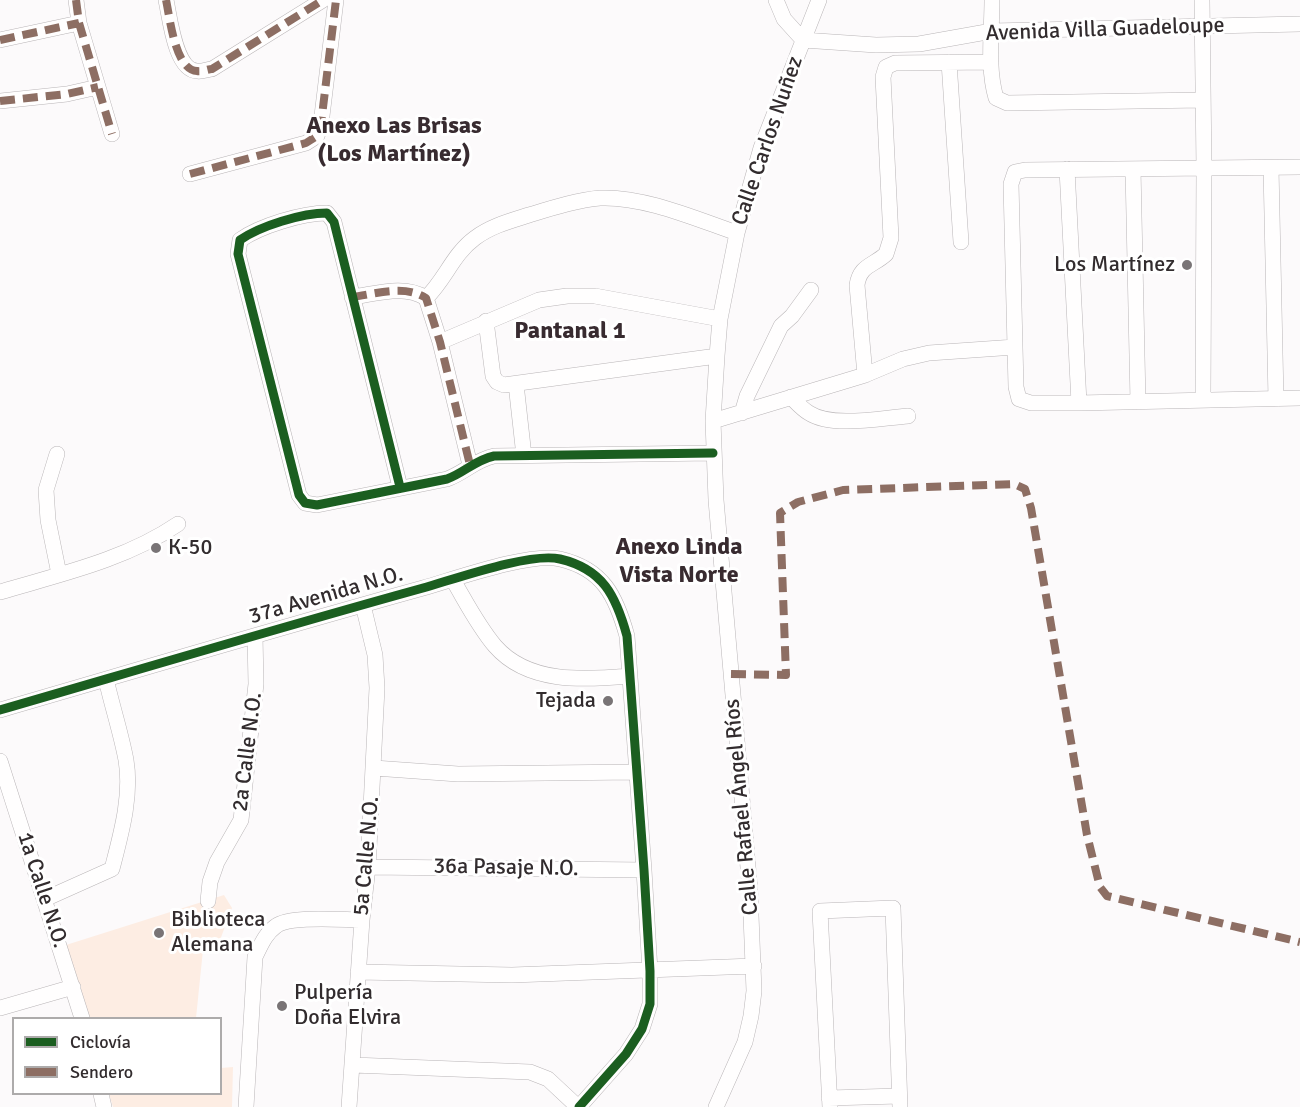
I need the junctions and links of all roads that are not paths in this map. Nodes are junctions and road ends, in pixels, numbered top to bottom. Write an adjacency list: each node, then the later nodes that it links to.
1 (76, 0): 9 (street)
2 (166, 0): 3 (street)
3 (323, 0)
4 (336, 0): 26 (street)
5 (776, 0): 14 (street)
6 (819, 0): 14 (street, Calle Carlos Nuñez)
7 (992, 0): 12 (street)
8 (1202, 0): 11 (street)
9 (79, 23): 13 (street); 17 (street)
10 (1300, 24): 11 (street, Avenida Villa Guadeloupe)
11 (1202, 27): 12 (street, Avenida Villa Guadeloupe); 18 (street)
12 (992, 30): 14 (street, Avenida Villa Guadeloupe); 16 (street)
13 (0, 38)
14 (803, 40): 27 (street, Calle Carlos Nuñez)
15 (949, 62): 16 (street); 28 (street); 37 (street)
16 (991, 62): 18 (street)
17 (98, 87): 19 (street); 20 (street)
18 (1203, 100): 22 (street)
19 (0, 101)
20 (112, 134)
21 (1300, 167): 23 (street)
22 (1204, 168): 23 (street); 25 (street); 41 (street)
23 (1271, 168): 42 (street)
24 (1067, 169): 25 (street); 35 (street); 44 (street)
25 (1133, 169): 43 (street)
26 (190, 174)
27 (737, 232): 31 (street); 32 (street, Calle Carlos Nuñez)
28 (961, 242)
29 (811, 290): 45 (street)
30 (352, 297): 31 (street); 52 (street); 52 (street)
31 (426, 298): 34 (street)
32 (720, 319): 33 (street); 36 (street, Calle Carlos Nuñez)
33 (486, 321): 34 (street); 38 (street)
34 (440, 342): 51 (street)
35 (1015, 347): 37 (street); 44 (street)
36 (717, 356): 38 (street); 47 (street, Calle Carlos Nuñez)
37 (865, 375): 39 (street)
38 (516, 384): 50 (street)
39 (791, 398): 45 (street); 46 (street)
40 (1300, 398): 42 (street)
41 (1203, 399): 42 (street); 43 (street)
42 (1276, 399)
43 (1138, 402): 44 (street)
44 (1079, 403)
45 (742, 412): 47 (street)
46 (908, 416)
47 (713, 422): 48 (street, Calle Carlos Nuñez)
48 (713, 453): 50 (street); 53 (street, Calle Carlos Nuñez)
49 (57, 454): 55 (street)
50 (524, 456): 51 (street)
51 (470, 465): 52 (street)
52 (400, 487)
53 (716, 500): 71 (street, Calle Rafael Ángel Ríos)
54 (178, 524): 55 (street)
55 (59, 574): 57 (street)
56 (453, 580): 58 (street, 37a Avenida N.O.); 60 (street); 60 (street, 37a Avenida N.O.)
57 (0, 592)
58 (363, 605): 59 (street, 37a Avenida N.O.); 64 (street, 5a Calle N.O.)
59 (255, 636): 61 (street, 37a Avenida N.O.); 69 (street, 2a Calle N.O.)
60 (629, 676): 65 (street, 37a Avenida N.O.)
61 (106, 679): 62 (street, 37a Avenida N.O.); 68 (street)
62 (0, 710)
63 (0, 761): 68 (street, 1a Calle N.O.)
64 (374, 768): 65 (street); 66 (street, 5a Calle N.O.)
65 (635, 772): 67 (street, 37a Avenida N.O.)
66 (368, 867): 67 (street, 36a Pasaje N.O.); 70 (street, 5a Calle N.O.)
67 (644, 870): 72 (street, 37a Avenida N.O.)
68 (45, 899): 74 (street, 1a Calle N.O.)
69 (208, 901)
70 (362, 920): 73 (street, 5a Calle N.O.); 80 (street)
71 (754, 966): 72 (street); 83 (street, Calle Rafael Ángel Ríos)
72 (650, 971): 73 (street); 82 (street, 37a Avenida N.O.)
73 (358, 972): 77 (street, 5a Calle N.O.)
74 (73, 987): 75 (street); 76 (street, 1a Calle N.O.)
75 (0, 1008)
76 (82, 1017)
77 (353, 1065): 81 (street, 5a Calle N.O.); 82 (street)
78 (900, 1101): 79 (street); 79 (street)
79 (829, 1103)
80 (246, 1107)
81 (349, 1107)
82 (579, 1107)
83 (716, 1107)

